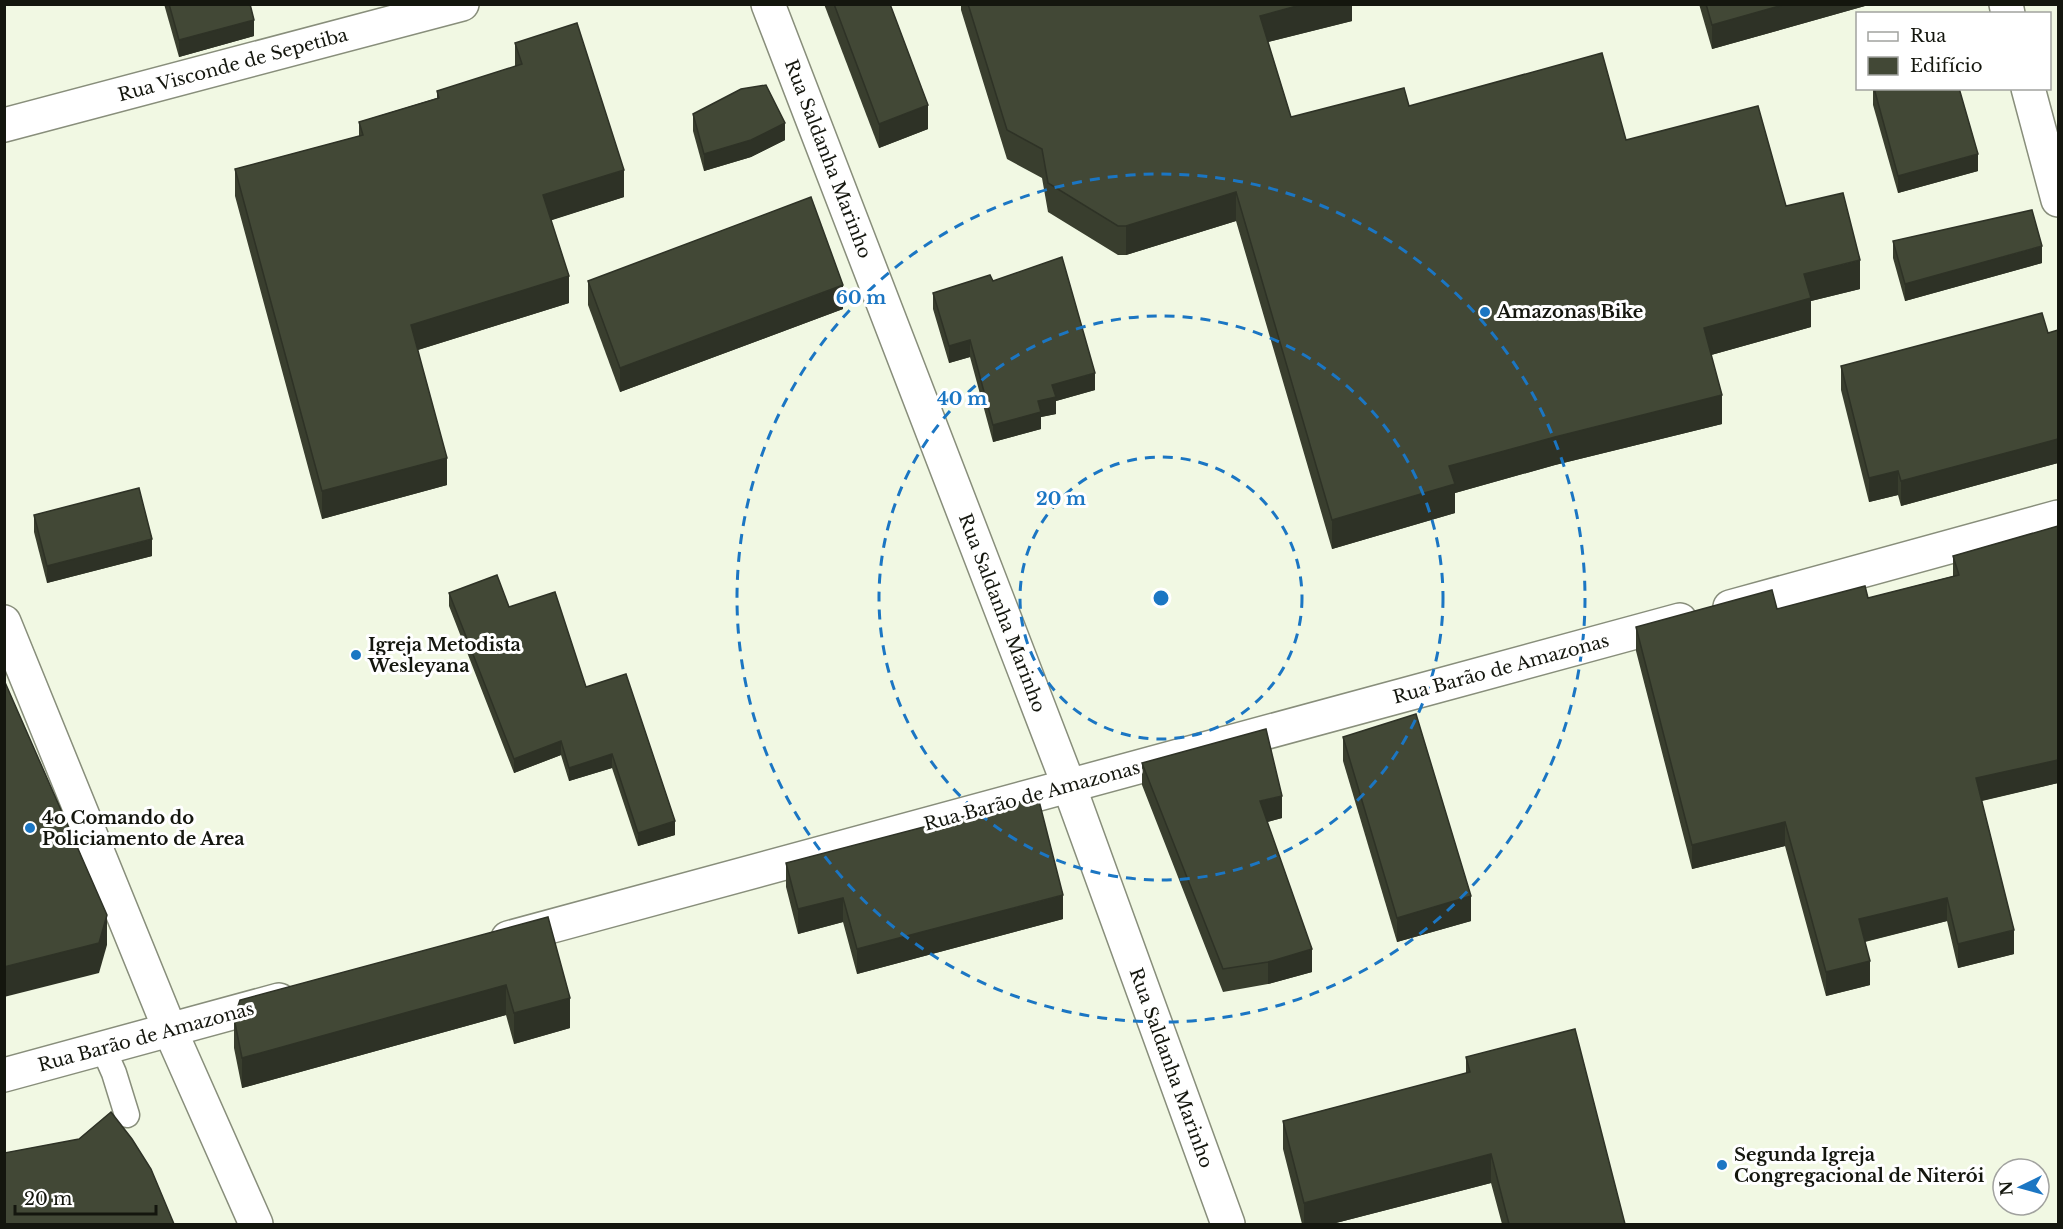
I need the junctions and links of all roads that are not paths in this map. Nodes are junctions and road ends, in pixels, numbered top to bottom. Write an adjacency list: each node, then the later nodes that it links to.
1 (462, 4): 4 (main road, Rua Visconde de Sepetiba)
2 (768, 4): 8 (main road, Rua Saldanha Marinho)
3 (2029, 90): 5 (main road)
4 (4, 124)
5 (2058, 200)
6 (2058, 517): 8 (main road, Rua Barão de Amazonas)
7 (4, 622): 11 (main road)
8 (1069, 786): 9 (main road, Rua Barão de Amazonas); 16 (main road, Rua Saldanha Marinho)
9 (481, 946)
10 (309, 993): 11 (main road, Rua Barão de Amazonas)
11 (170, 1030): 12 (main road, Rua Barão de Amazonas); 15 (main road)
12 (103, 1048): 13 (main road, Rua Barão de Amazonas); 14 (lane)
13 (4, 1075)
14 (128, 1115)
15 (255, 1224)
16 (1228, 1224)

